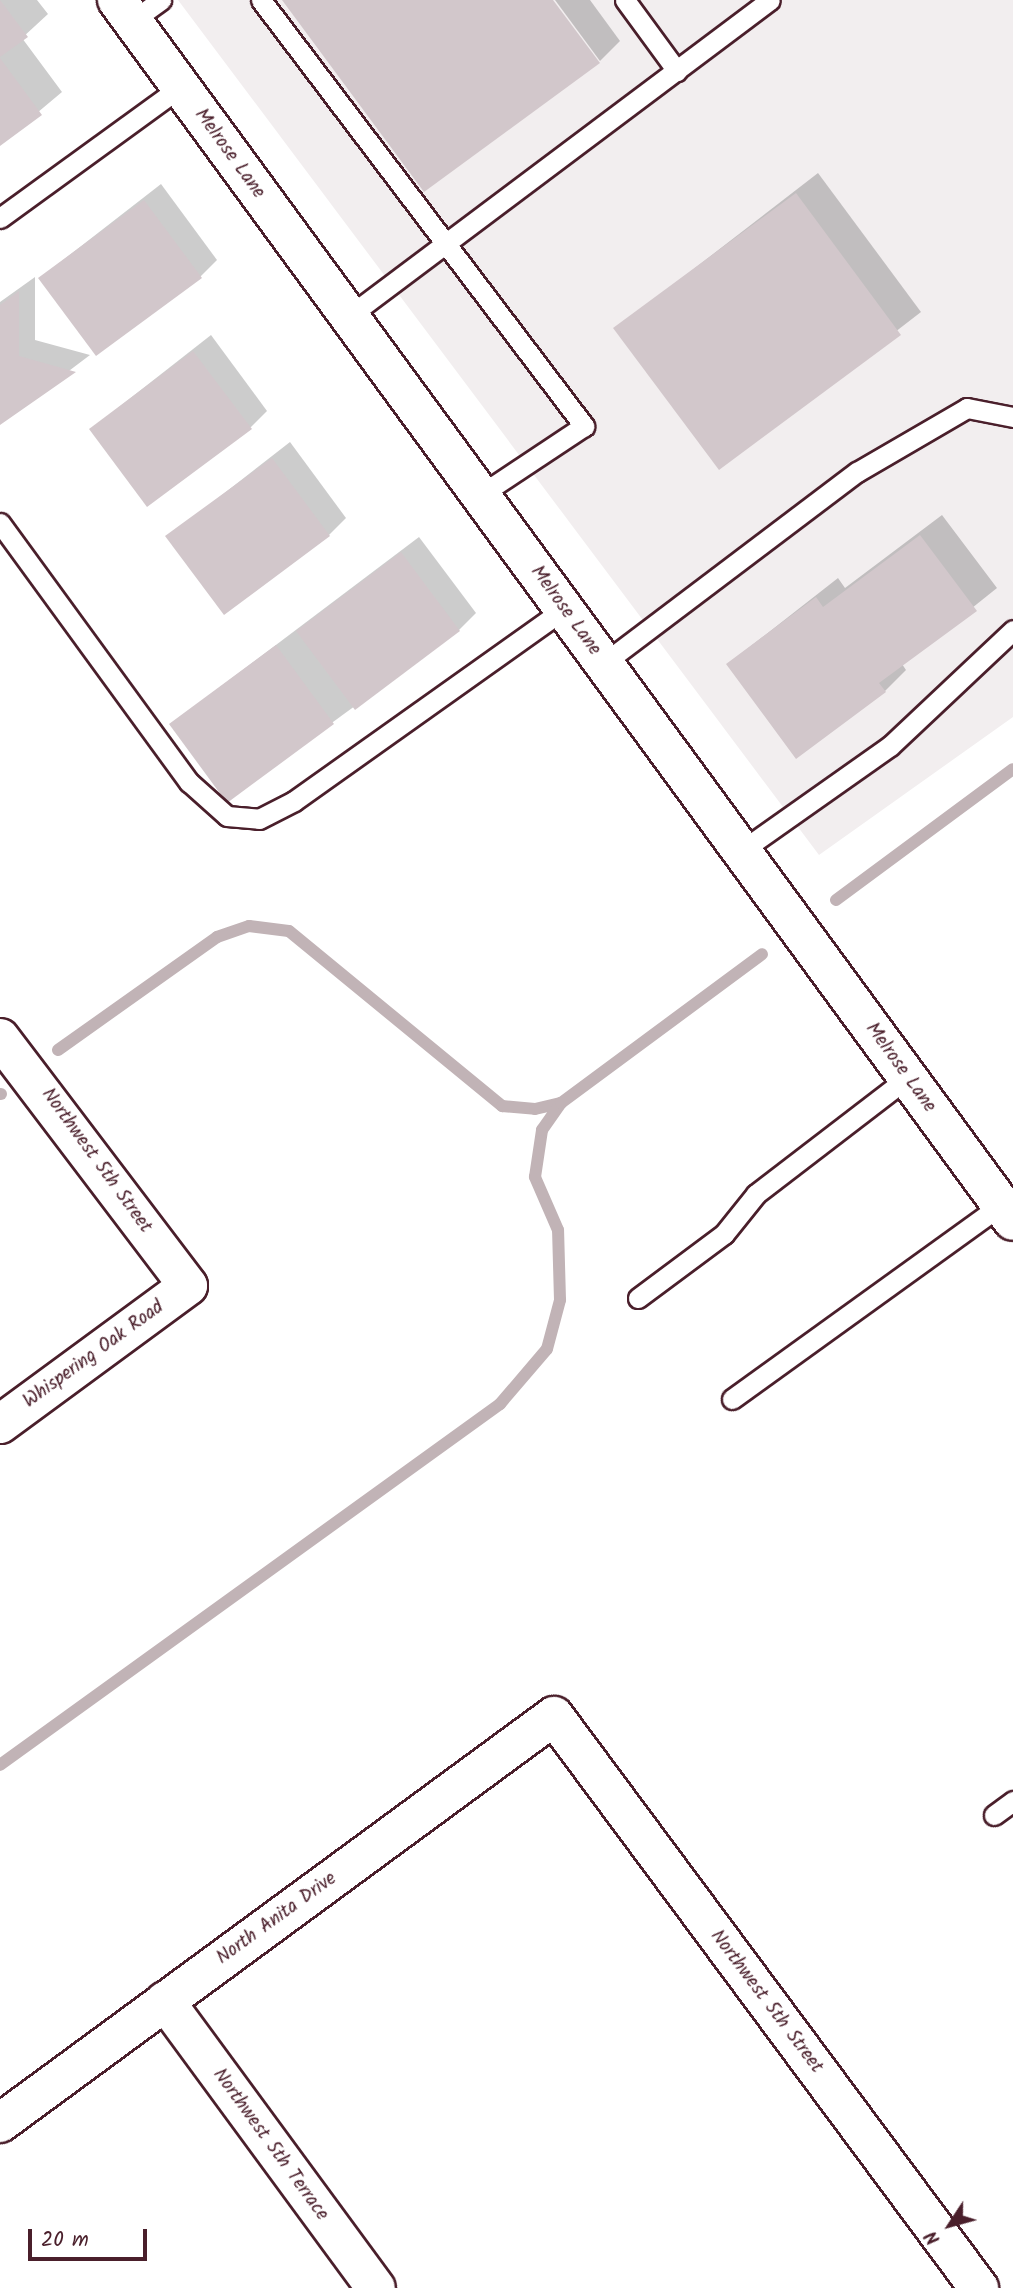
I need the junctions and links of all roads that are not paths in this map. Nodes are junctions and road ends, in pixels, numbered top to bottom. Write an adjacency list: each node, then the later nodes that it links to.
1 (261, 0): 8 (lane)
2 (625, 0): 5 (lane)
3 (770, 0): 5 (lane)
4 (137, 7): 6 (street, Melrose Lane)
5 (677, 71): 8 (lane)
6 (180, 87): 7 (lane); 9 (street, Melrose Lane)
7 (0, 218)
8 (447, 245): 9 (lane); 11 (lane)
9 (349, 316): 11 (street, Melrose Lane)
10 (1013, 416): 15 (lane)
11 (480, 495): 13 (street, Melrose Lane)
12 (0, 523): 13 (lane)
13 (564, 609): 15 (street, Melrose Lane)
14 (1013, 630): 16 (lane)
15 (604, 663): 16 (street, Melrose Lane)
16 (741, 851): 18 (street, Melrose Lane)
17 (0, 1038): 20 (street, Northwest 5th Street)
18 (907, 1078): 19 (street, Melrose Lane); 21 (lane)
19 (1007, 1213): 22 (lane)
20 (188, 1286): 23 (street, Whispering Oak Road)
21 (638, 1298)
22 (732, 1399)
23 (0, 1424)
24 (554, 1716): 27 (street, North Anita Drive); 30 (street, Northwest 5th Street)
25 (1013, 1801): 26 (lane)
26 (994, 1815)
27 (165, 2001): 28 (street, North Anita Drive); 29 (street, Northwest 5th Terrace)
28 (0, 2123)
29 (376, 2288)
30 (979, 2288)

